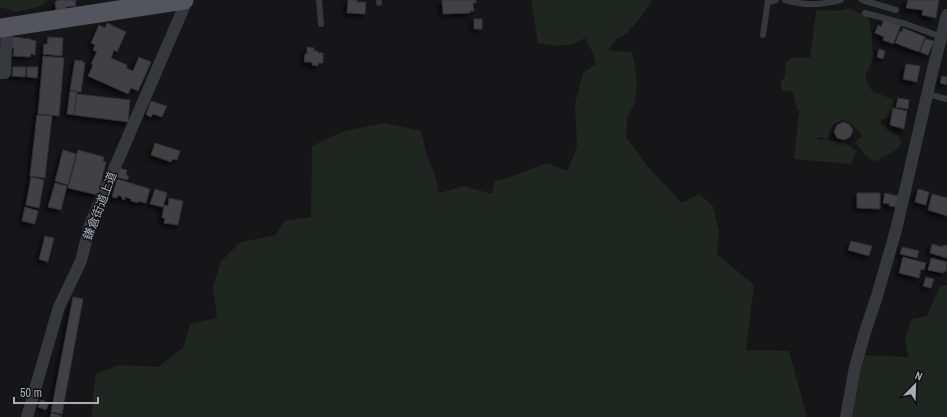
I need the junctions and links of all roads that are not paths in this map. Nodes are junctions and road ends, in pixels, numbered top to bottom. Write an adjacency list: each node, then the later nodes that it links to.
1 (185, 0): 12 (main road); 18 (street, 鎌倉街道上道)
2 (319, 0): 11 (lane)
3 (776, 0): 7 (lane)
4 (785, 0): 5 (lane)
5 (841, 0)
6 (862, 0): 8 (lane)
7 (768, 1): 13 (lane)
8 (896, 10)
9 (864, 13): 14 (lane)
10 (947, 15): 14 (street)
11 (321, 24)
12 (3, 28): 15 (street)
13 (763, 35)
14 (942, 37): 16 (street)
15 (0, 73)
16 (927, 94): 17 (lane); 19 (street)
17 (947, 98)
18 (27, 417)
19 (846, 417)

